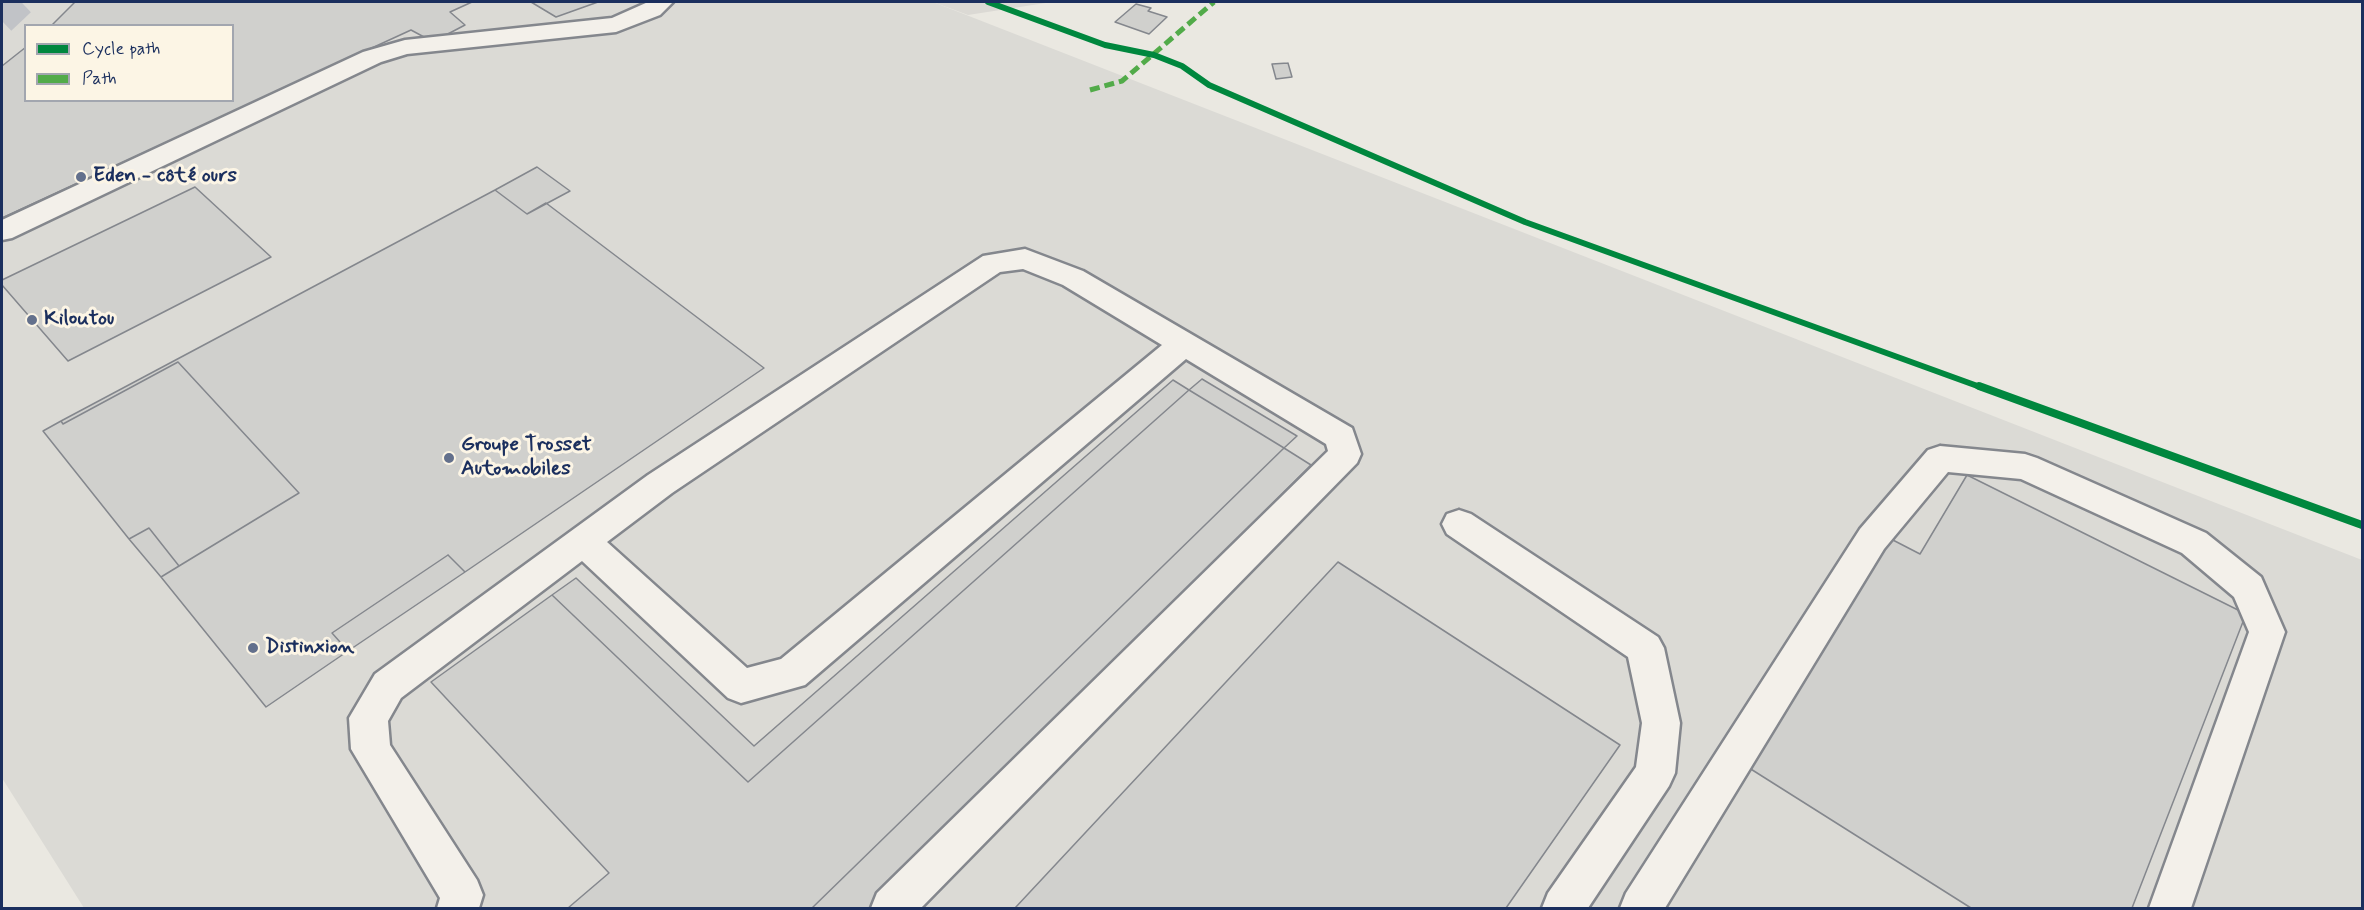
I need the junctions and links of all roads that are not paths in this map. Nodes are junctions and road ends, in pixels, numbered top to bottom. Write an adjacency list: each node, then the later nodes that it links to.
1 (661, 2): 2 (lane)
2 (2, 231)
3 (1184, 344): 5 (lane); 5 (lane); 7 (lane)
4 (1459, 524): 8 (lane)
5 (583, 542): 6 (lane)
6 (458, 909)
7 (892, 909)
8 (1563, 909)
9 (1641, 909): 10 (lane)
10 (2170, 909)

